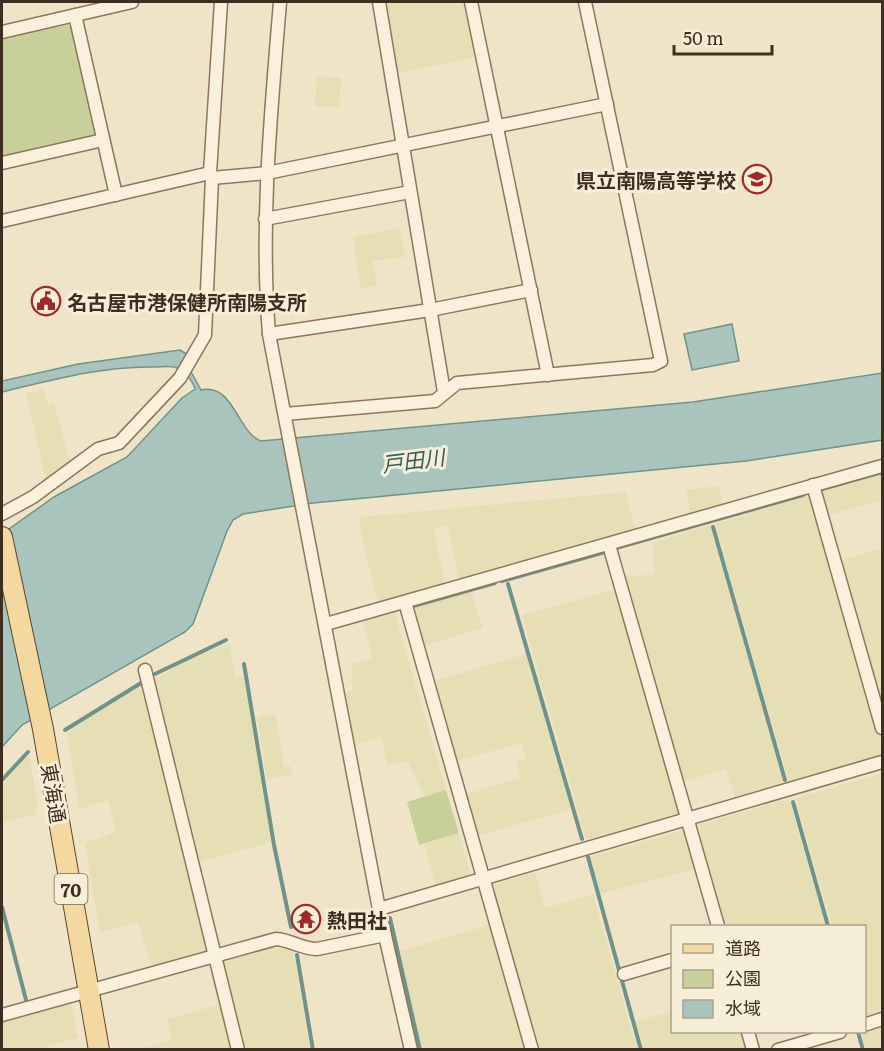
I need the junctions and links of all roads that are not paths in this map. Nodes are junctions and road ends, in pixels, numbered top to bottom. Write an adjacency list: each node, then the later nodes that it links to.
1 (128, 2): 7 (street)
2 (221, 2): 15 (street)
3 (280, 2): 14 (street)
4 (379, 2): 12 (street)
5 (471, 2): 10 (street)
6 (585, 2): 9 (street)
7 (75, 15): 8 (street); 11 (street)
8 (2, 32)
9 (607, 104): 10 (street); 24 (street)
10 (497, 127): 12 (street); 21 (street)
11 (103, 140): 13 (street); 17 (street)
12 (402, 146): 14 (street); 16 (street)
13 (2, 163)
14 (267, 173): 15 (street); 19 (street)
15 (211, 176): 17 (street); 29 (street)
16 (410, 192): 19 (street); 22 (street)
17 (116, 195): 20 (street)
18 (2, 206): 20 (street)
19 (265, 219): 23 (street)
20 (3, 220)
21 (531, 290): 22 (street); 24 (street)
22 (430, 310): 23 (street); 25 (street)
23 (269, 334): 26 (street)
24 (548, 375): 25 (street)
25 (444, 392): 26 (street)
26 (285, 414): 33 (street)
27 (882, 466): 28 (street)
28 (813, 486): 31 (street); 35 (street)
29 (2, 514)
30 (2, 537): 45 (main road, 東海通 / 70)
31 (609, 545): 32 (street); 37 (street)
32 (405, 602): 33 (street); 38 (street)
33 (326, 624): 39 (street)
34 (145, 670): 42 (street)
35 (882, 728)
36 (882, 762): 37 (street)
37 (687, 817): 38 (street); 40 (street)
38 (483, 878): 39 (street); 54 (street)
39 (379, 909): 41 (street)
40 (717, 925)
41 (385, 935): 42 (street); 53 (street)
42 (216, 956): 45 (street); 52 (street)
43 (671, 960): 44 (street)
44 (624, 974)
45 (89, 993): 46 (street); 51 (main road, 東海通 / 70)
46 (2, 1015)
47 (882, 1019): 48 (street)
48 (866, 1023)
49 (748, 1033): 55 (street)
50 (837, 1033): 56 (street)
51 (99, 1050)
52 (238, 1050)
53 (411, 1050)
54 (532, 1050)
55 (753, 1050)
56 (778, 1050)

